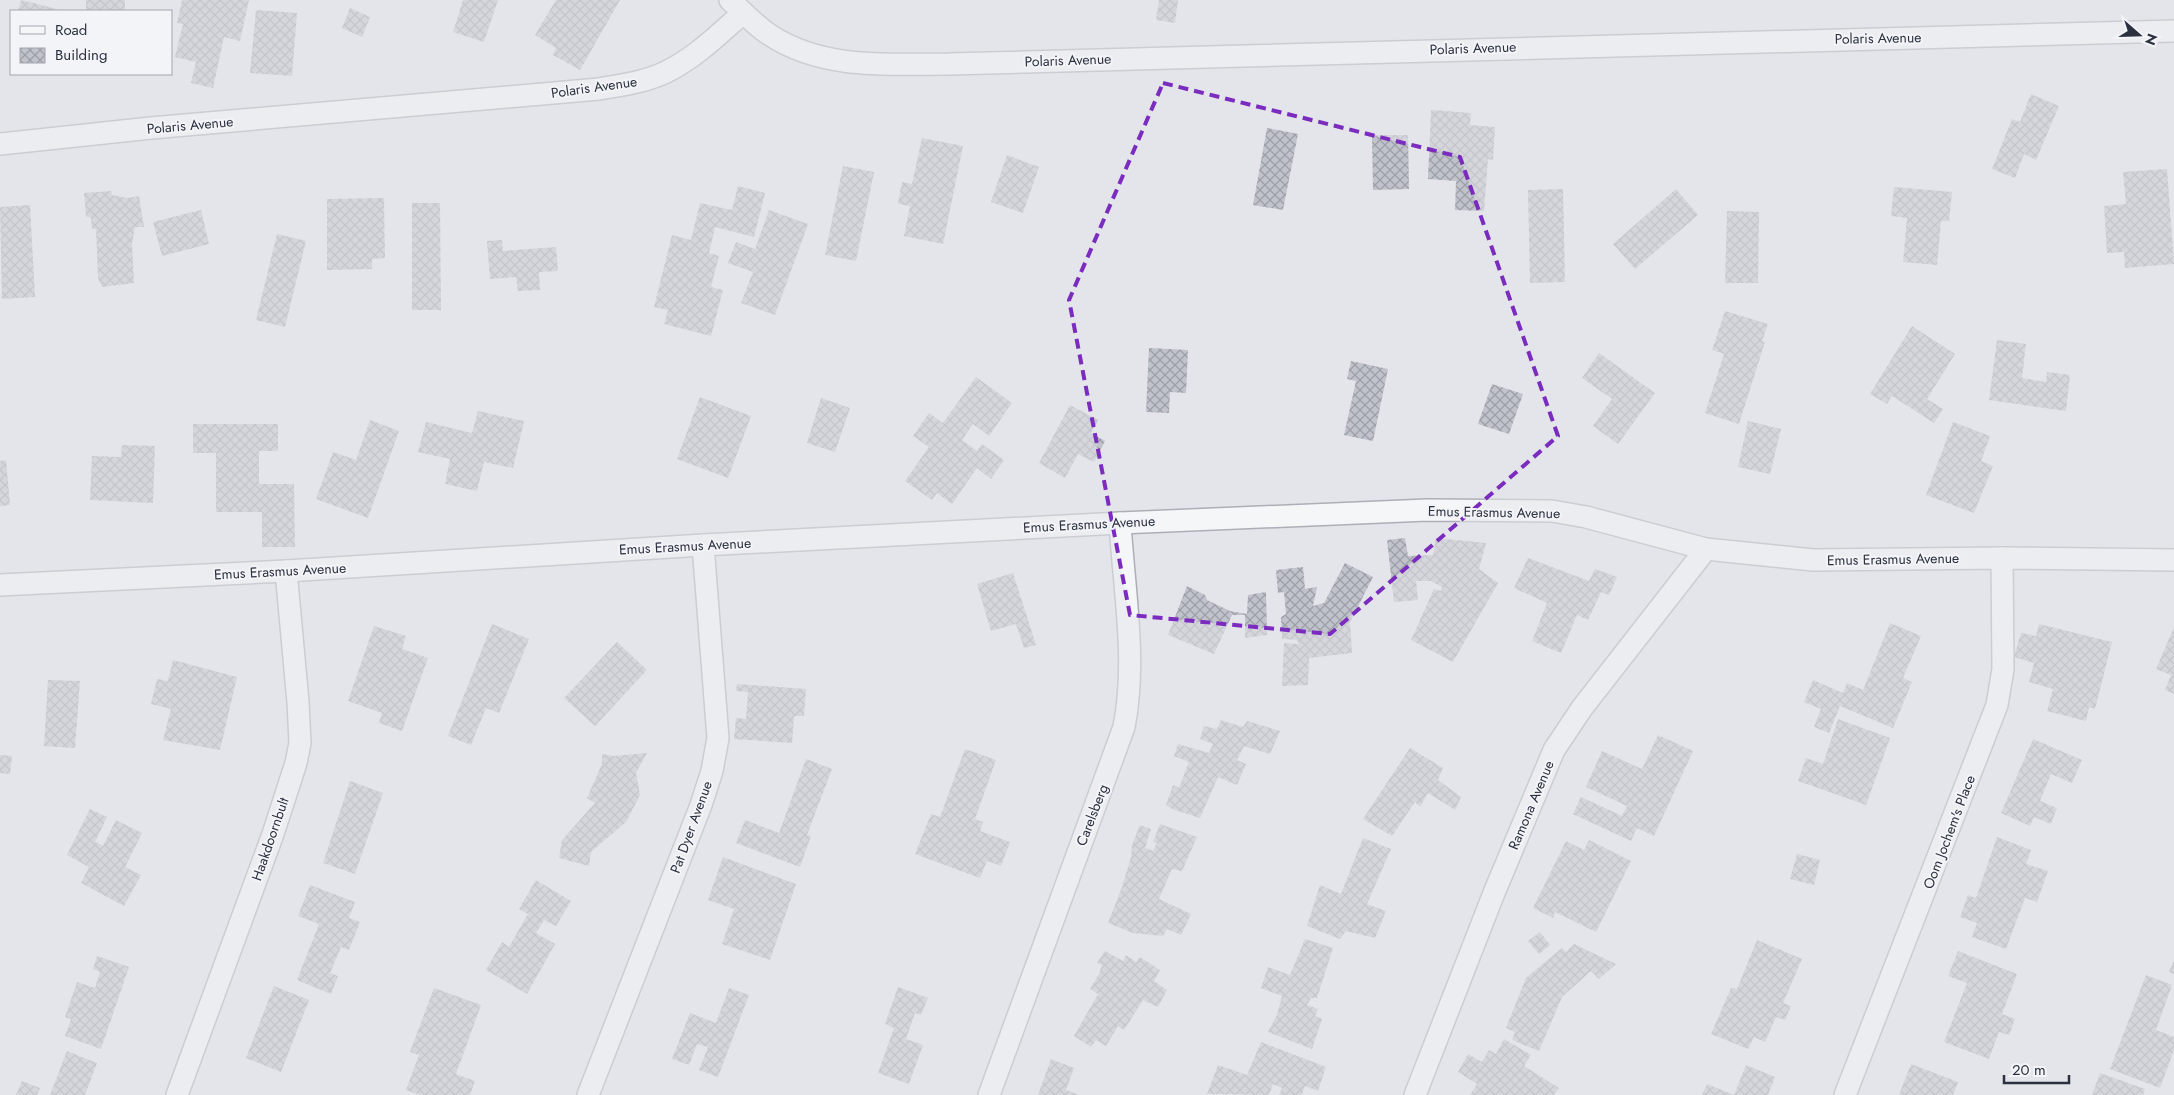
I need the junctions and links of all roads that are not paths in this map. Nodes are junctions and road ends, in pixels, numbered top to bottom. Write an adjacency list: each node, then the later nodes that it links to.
1 (737, 6): 2 (street, Polaris Avenue); 3 (street, Polaris Avenue)
2 (2174, 31)
3 (0, 144)
4 (1120, 523): 5 (street, Emus Erasmus Avenue); 6 (street, Emus Erasmus Avenue); 13 (street, Carelsberg)
5 (702, 545): 9 (street, Emus Erasmus Avenue); 12 (street, Pat Dyer Avenue)
6 (1706, 549): 7 (street, Emus Erasmus Avenue); 14 (street, Ramona Avenue)
7 (2002, 558): 8 (street, Emus Erasmus Avenue); 15 (street, Oom Jochem's Place)
8 (2174, 560)
9 (286, 571): 10 (street, Emus Erasmus Avenue); 11 (street, Haakdoornbult)
10 (0, 585)
11 (177, 1095)
12 (588, 1095)
13 (989, 1095)
14 (1415, 1095)
15 (1845, 1095)

